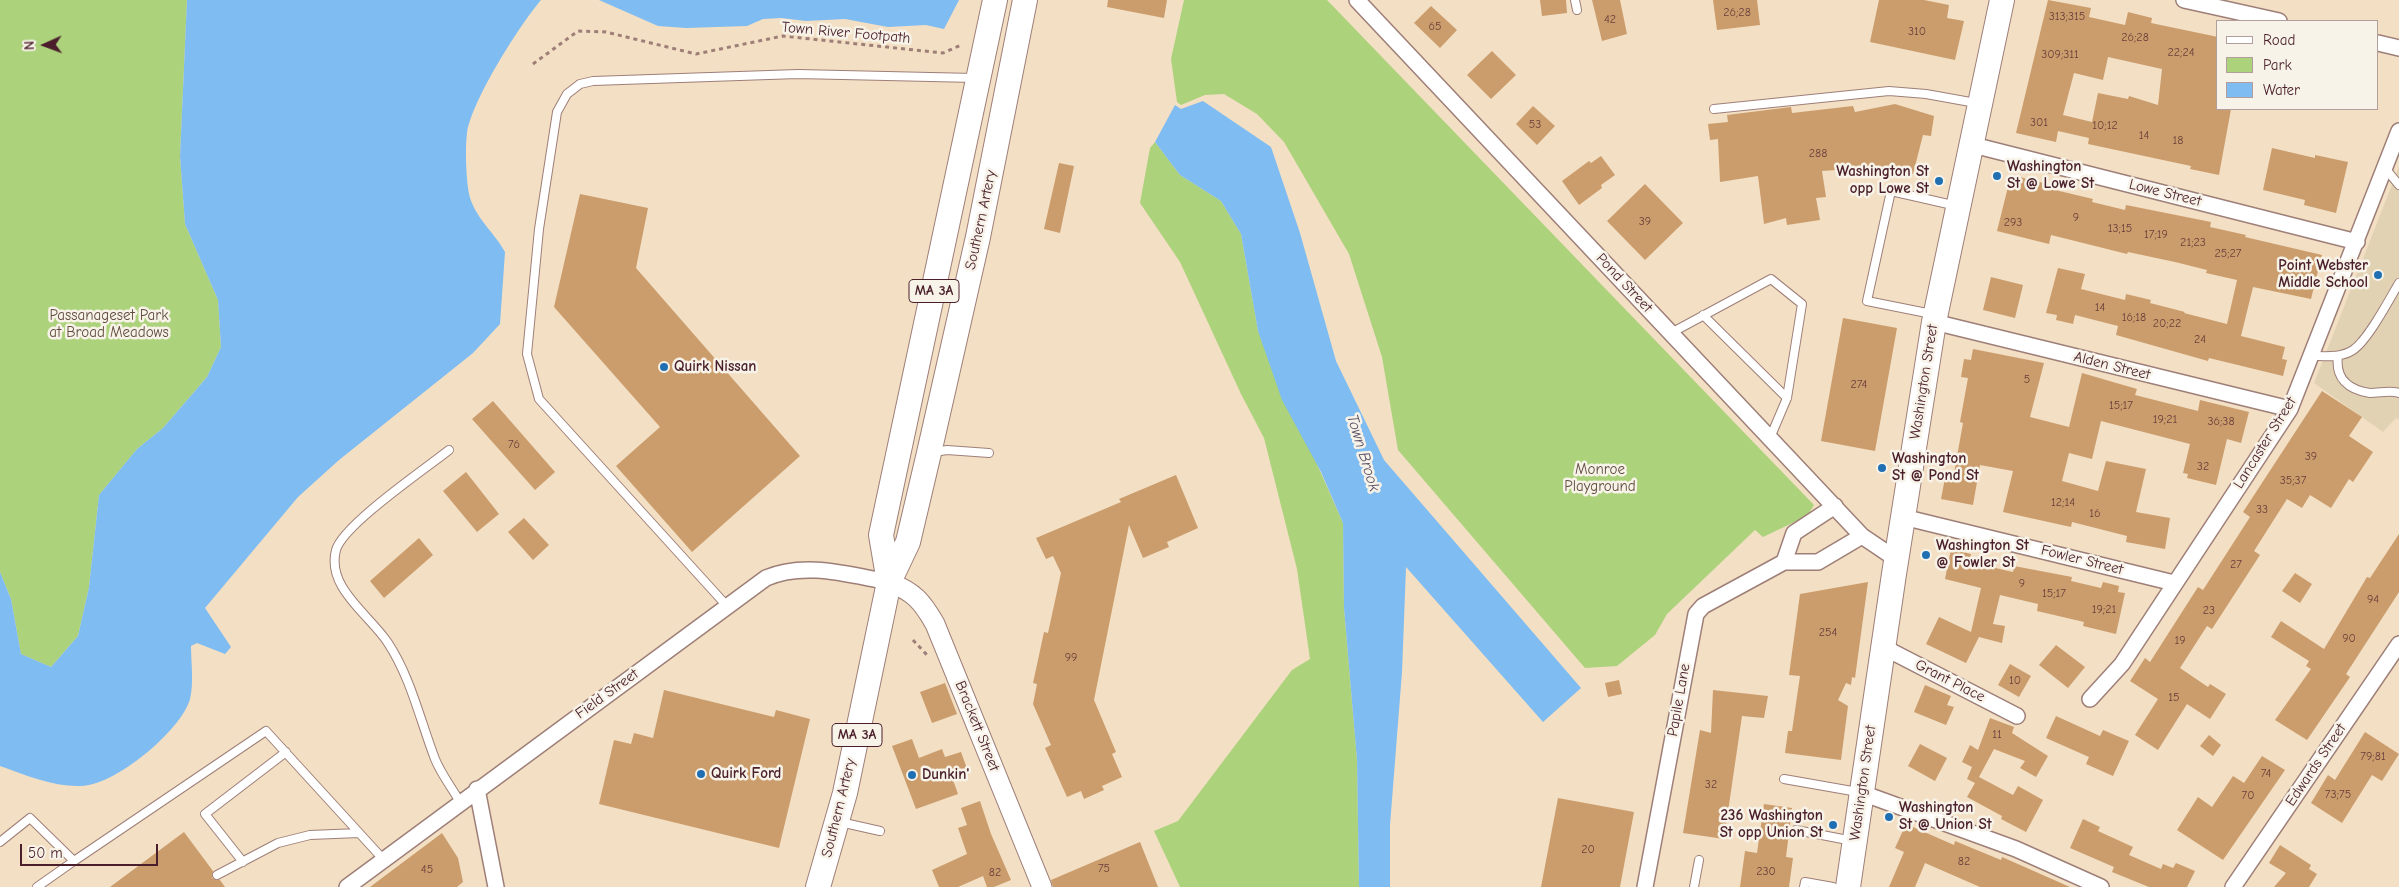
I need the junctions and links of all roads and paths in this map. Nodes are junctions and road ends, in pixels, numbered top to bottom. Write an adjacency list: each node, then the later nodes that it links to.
1 (996, 0): 13 (main road, Southern Artery / MA 3A)
2 (1025, 0): 34 (main road, Southern Artery / MA 3A)
3 (1357, 0): 25 (street, Pond Street)
4 (1575, 0): 7 (lane)
5 (2002, 0): 14 (main road, Washington Street)
6 (2184, 0): 8 (street)
7 (1577, 10)
8 (2275, 20)
9 (2379, 43): 11 (street)
10 (961, 45): 12 (path, Town River Footpath)
11 (2399, 48)
12 (533, 64)
13 (978, 78): 40 (main road, Southern Artery / MA 3A); 42 (lane)
14 (1981, 104): 15 (lane); 17 (main road, Washington Street)
15 (1714, 109)
16 (2399, 131): 18 (street, Lancaster Street)
17 (1972, 145): 20 (main road, Washington Street); 21 (street, Lowe Street)
18 (2385, 168): 19 (lane); 21 (street, Lancaster Street)
19 (2399, 185)
20 (1959, 207): 24 (main road, Washington Street); 24 (lane)
21 (2357, 242): 26 (street, Lancaster Street)
22 (2399, 283): 27 (lane)
23 (1703, 316): 25 (lane); 29 (lane); 29 (lane)
24 (1935, 319): 30 (street, Alden Street); 36 (main road, Washington Street)
25 (1671, 333): 31 (street, Pond Street)
26 (2311, 356): 27 (lane); 30 (street, Lancaster Street)
27 (2338, 356): 28 (lane)
28 (2399, 393)
29 (1787, 398): 31 (lane)
30 (2290, 409): 41 (street, Lancaster Street)
31 (1770, 438): 35 (street, Pond Street)
32 (449, 450): 51 (lane)
33 (989, 452): 34 (lane)
34 (929, 453): 40 (main road, Southern Artery / MA 3A)
35 (1834, 506): 37 (street, Pond Street); 39 (street)
36 (1903, 517): 38 (main road, Washington Street); 41 (street, Fowler Street)
37 (1862, 536): 38 (street, Pond Street); 39 (street, Papile Lane)
38 (1896, 559): 44 (main road, Washington Street)
39 (1784, 562): 68 (street, Papile Lane)
40 (889, 582): 42 (street, Field Street); 52 (main road, Southern Artery / MA 3A); 67 (street, Brackett Street)
41 (2174, 583): 45 (street, Lancaster Street)
42 (727, 606): 49 (street, Field Street)
43 (2399, 644): 74 (street, Edwards Street)
44 (1883, 646): 46 (street, Grant Place); 50 (main road, Washington Street)
45 (2090, 699)
46 (2018, 716)
47 (286, 752): 55 (lane); 60 (lane); 61 (lane)
48 (1784, 779): 50 (lane)
49 (477, 789): 51 (street, Field Street); 65 (street)
50 (1862, 793): 56 (main road, Washington Street); 73 (street)
51 (460, 802): 58 (street, Field Street)
52 (837, 822): 54 (lane); 66 (main road, Southern Artery / MA 3A)
53 (1796, 830): 56 (lane)
54 (880, 831)
55 (359, 833): 58 (lane); 61 (lane)
56 (1855, 841): 72 (main road, Washington Street)
57 (0, 842): 60 (lane)
58 (383, 859): 64 (street, Field Street)
59 (1699, 860): 69 (lane)
60 (74, 861): 63 (lane)
61 (243, 862): 62 (lane)
62 (217, 875)
63 (37, 887)
64 (347, 887)
65 (496, 887)
66 (818, 887)
67 (1042, 887)
68 (1645, 887)
69 (1694, 887)
70 (1804, 887): 71 (lane)
71 (1833, 887)
72 (1848, 887)
73 (2101, 887)
74 (2233, 887)

